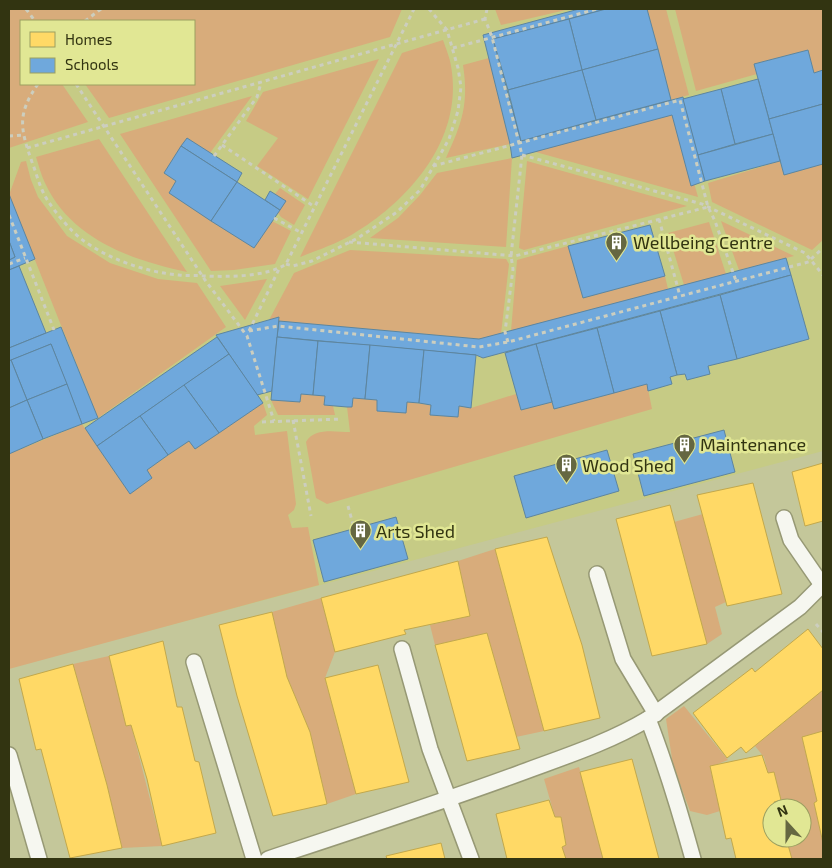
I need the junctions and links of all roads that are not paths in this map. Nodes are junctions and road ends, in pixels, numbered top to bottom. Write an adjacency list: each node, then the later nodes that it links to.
1 (784, 518): 3 (lane)
2 (597, 574): 6 (lane)
3 (823, 584): 6 (lane)
4 (402, 649): 8 (lane)
5 (194, 662): 10 (lane)
6 (652, 717): 8 (lane); 13 (lane)
7 (9, 755): 9 (lane)
8 (449, 799): 11 (lane); 12 (lane)
9 (39, 859)
10 (254, 859)
11 (268, 859)
12 (471, 859)
13 (693, 859)

